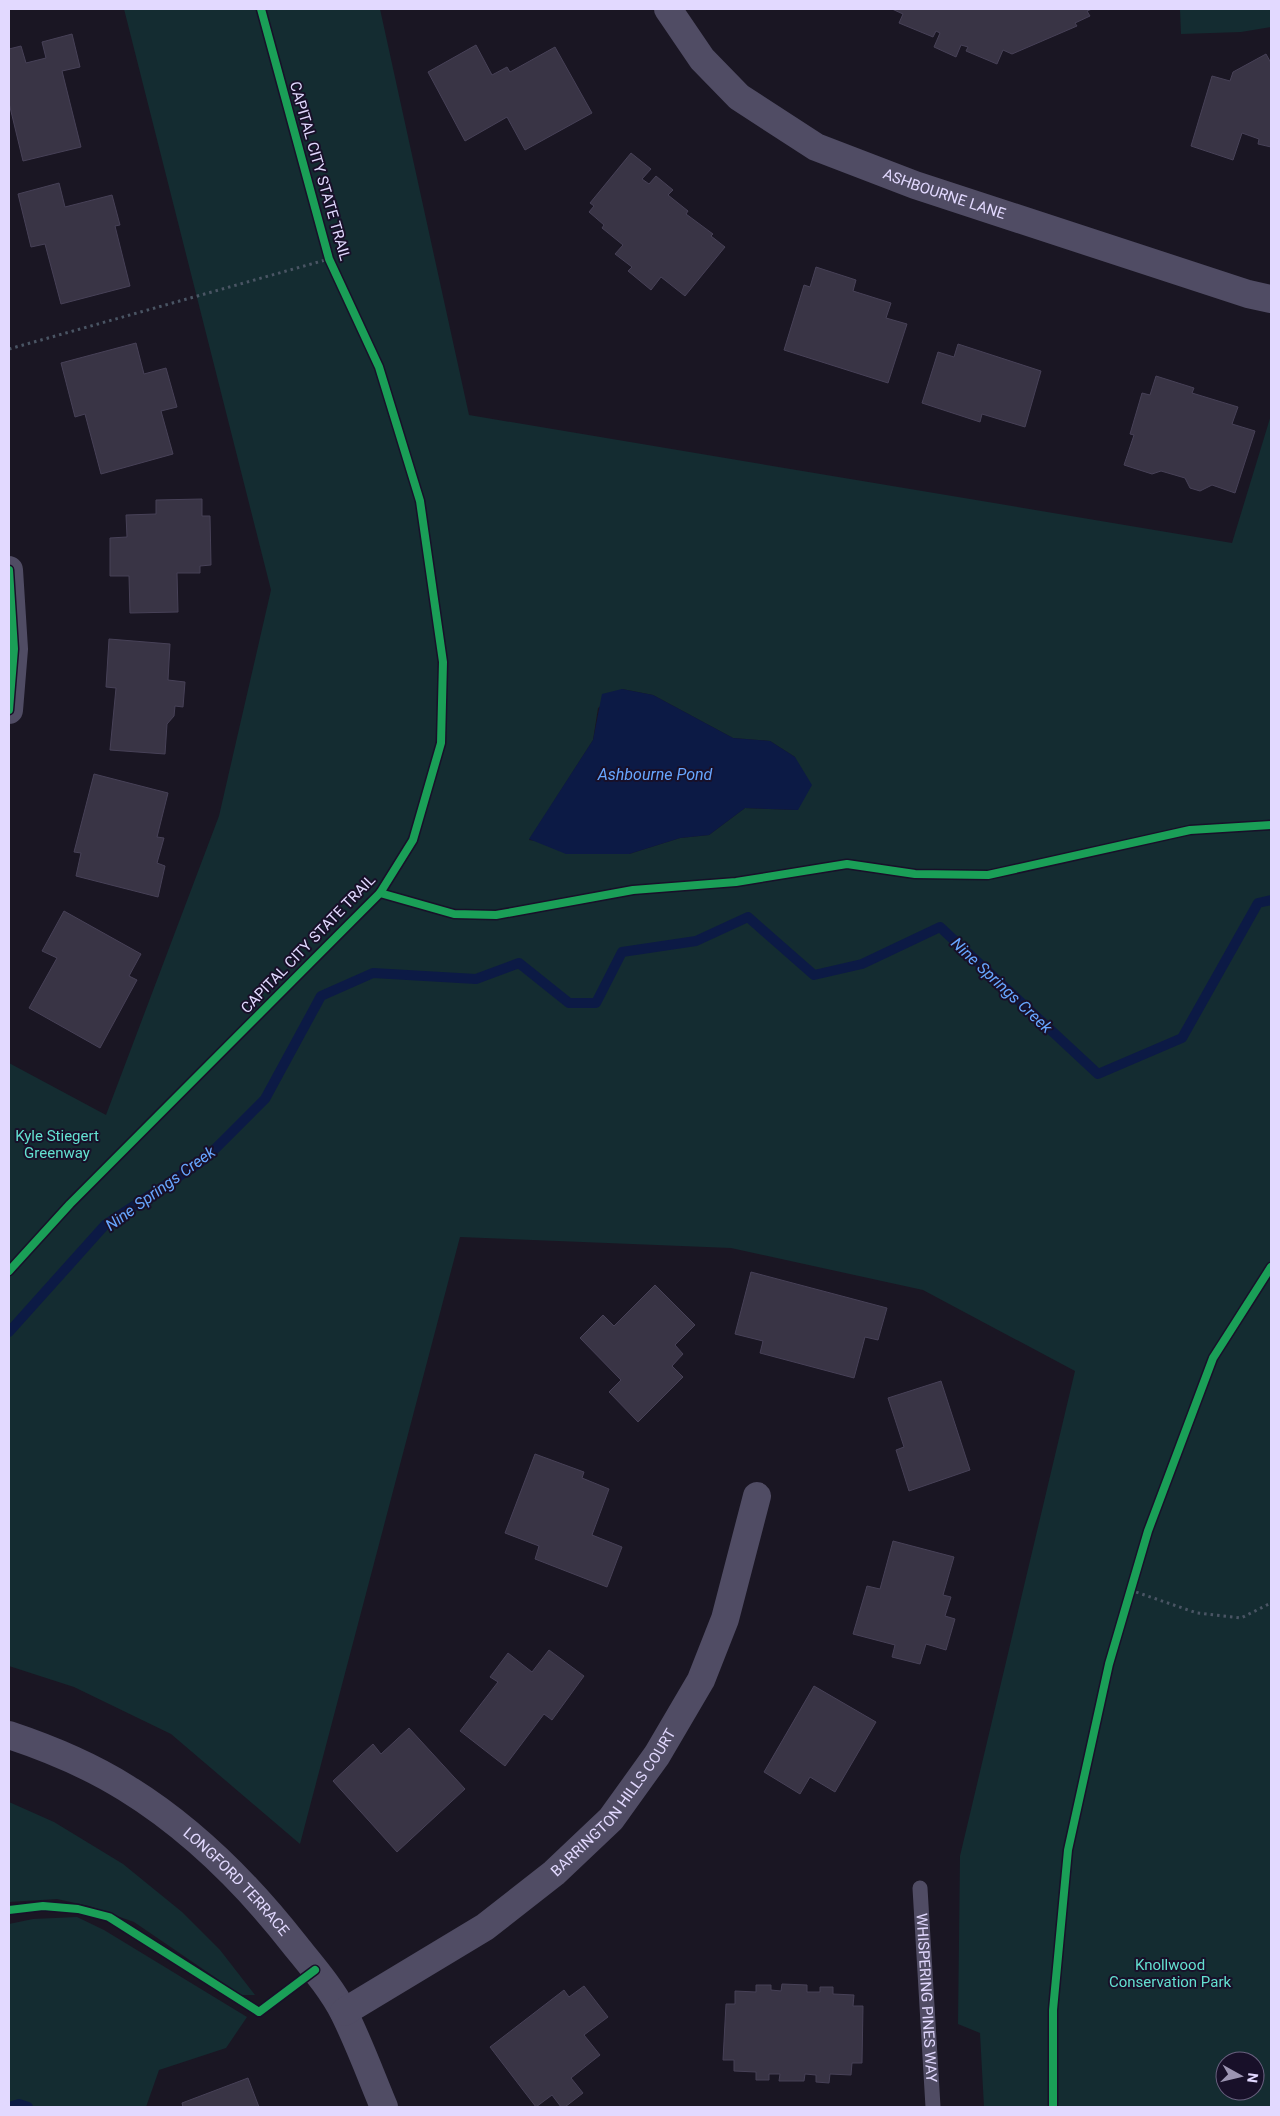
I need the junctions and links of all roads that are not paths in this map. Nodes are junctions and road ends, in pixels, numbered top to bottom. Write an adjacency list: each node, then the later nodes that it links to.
1 (668, 9): 2 (street, ASHBOURNE LANE)
2 (1271, 299)
3 (9, 570): 4 (street)
4 (9, 710)
5 (757, 1496): 8 (street, BARRINGTON HILLS COURT)
6 (9, 1734): 8 (street, LONGFORD TERRACE)
7 (920, 1888): 10 (lane, WHISPERING PINES WAY)
8 (344, 2012): 9 (street, LONGFORD TERRACE)
9 (384, 2107)
10 (933, 2107)

